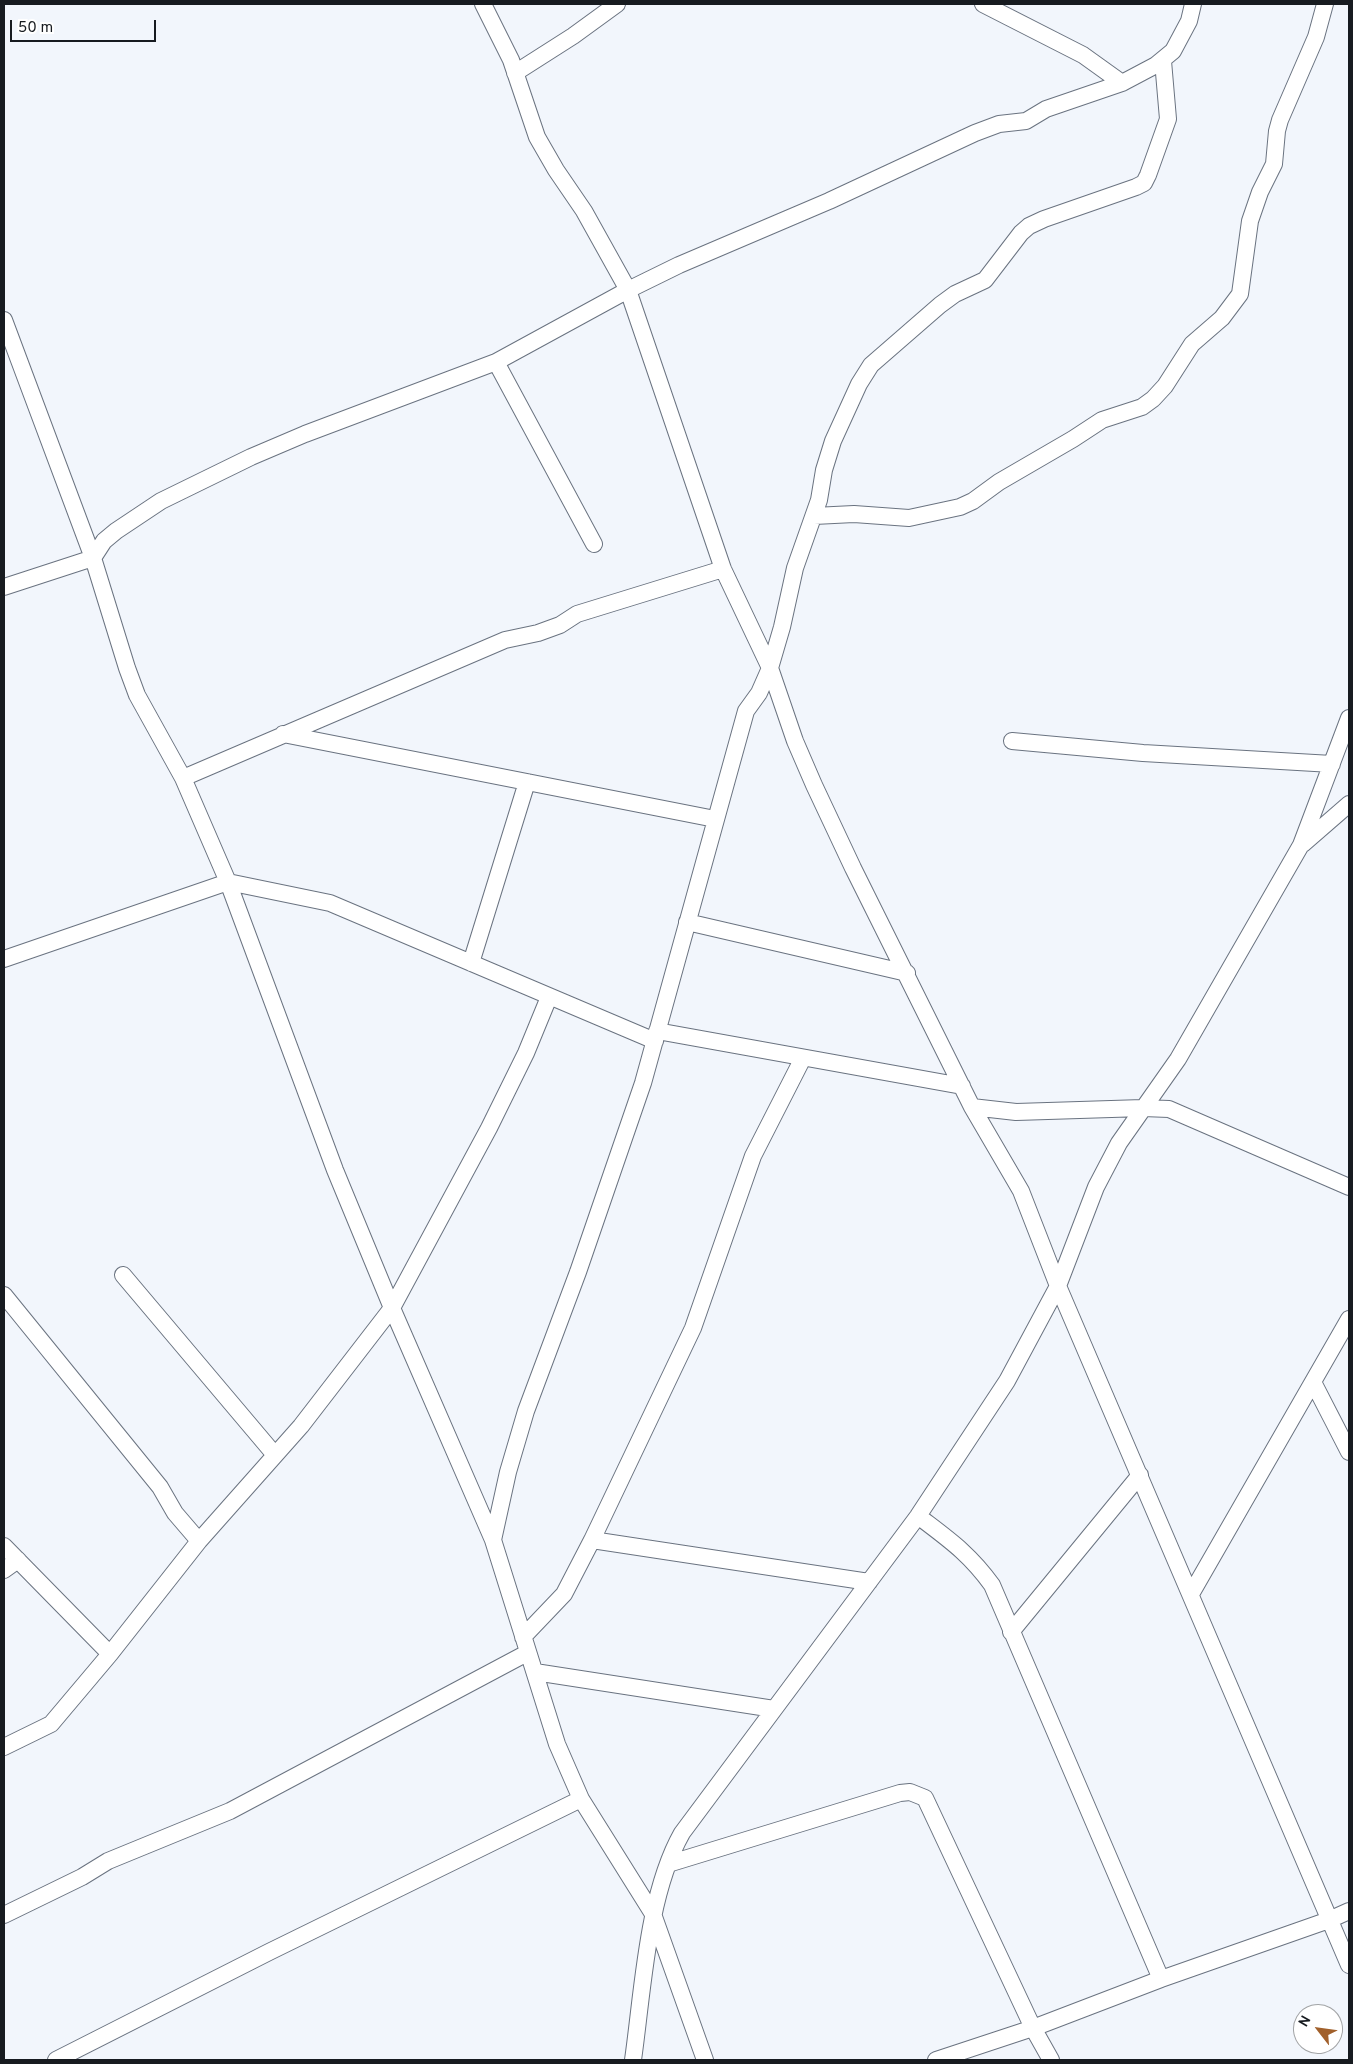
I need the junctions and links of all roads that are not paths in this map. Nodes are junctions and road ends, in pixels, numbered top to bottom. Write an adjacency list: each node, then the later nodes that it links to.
1 (483, 4): 7 (street)
2 (617, 4): 7 (street)
3 (983, 4): 8 (street)
4 (1193, 4): 6 (street)
5 (1324, 4): 12 (street)
6 (1163, 61): 8 (street); 12 (street)
7 (515, 73): 9 (street)
8 (1122, 83): 9 (street)
9 (628, 290): 11 (street); 15 (street)
10 (4, 320): 14 (street)
11 (496, 362): 13 (street); 14 (street)
12 (814, 516): 17 (street)
13 (594, 544)
14 (93, 558): 16 (street); 22 (street)
15 (723, 569): 17 (street); 19 (street)
16 (4, 587)
17 (770, 668): 25 (street); 31 (street)
18 (1349, 718): 21 (street)
19 (283, 734): 22 (street); 23 (street)
20 (1012, 741): 21 (street)
21 (1332, 764): 26 (street)
22 (183, 778): 27 (street)
23 (527, 782): 25 (street); 30 (street)
24 (1349, 804): 26 (street)
25 (715, 819): 28 (street)
26 (1301, 845): 37 (street)
27 (228, 882): 29 (street); 30 (street); 42 (street)
28 (687, 922): 31 (street); 33 (street)
29 (4, 958)
30 (470, 963): 32 (street)
31 (907, 973): 35 (street)
32 (550, 997): 33 (street); 42 (street)
33 (656, 1036): 34 (street); 49 (street)
34 (803, 1058): 35 (street); 50 (street)
35 (962, 1086): 36 (street)
36 (972, 1107): 37 (street); 40 (street)
37 (1143, 1108): 38 (street); 40 (street)
38 (1349, 1188)
39 (123, 1276): 46 (street)
40 (1058, 1286): 47 (street); 48 (street)
41 (4, 1295): 51 (street)
42 (392, 1308): 46 (street); 49 (street)
43 (1349, 1319): 44 (street)
44 (1313, 1382): 45 (street); 56 (street)
45 (1349, 1452)
46 (275, 1455): 51 (street)
47 (1140, 1475): 56 (street); 57 (street)
48 (918, 1516): 55 (street); 57 (street)
49 (493, 1540): 58 (street)
50 (592, 1540): 55 (street); 58 (street)
51 (199, 1541): 59 (street)
52 (4, 1546): 53 (street)
53 (18, 1560): 54 (street); 59 (street)
54 (4, 1570)
55 (869, 1582): 61 (street)
56 (1191, 1594): 68 (street)
57 (1011, 1632): 70 (street)
58 (525, 1645): 60 (street); 67 (street)
59 (110, 1654): 62 (street)
60 (534, 1672): 61 (street); 63 (street)
61 (774, 1709): 64 (street)
62 (4, 1747)
63 (581, 1799): 66 (street); 72 (street)
64 (668, 1864): 66 (street); 71 (street)
65 (1349, 1911): 68 (street)
66 (653, 1914): 73 (street); 74 (street)
67 (4, 1915)
68 (1329, 1920): 69 (street); 70 (street)
69 (1349, 1964)
70 (1162, 1979): 71 (street)
71 (1033, 2028): 75 (street); 76 (street)
72 (56, 2060)
73 (633, 2060)
74 (705, 2060)
75 (936, 2060)
76 (1051, 2060)

